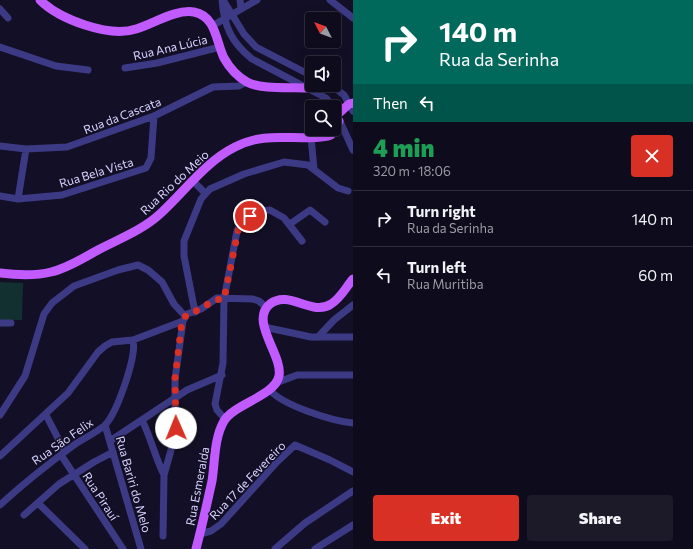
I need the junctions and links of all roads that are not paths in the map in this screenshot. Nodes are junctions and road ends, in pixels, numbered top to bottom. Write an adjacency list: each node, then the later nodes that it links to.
1 (40, 0): 12 (main road)
2 (223, 0): 8 (street); 11 (street)
3 (240, 0): 6 (street)
4 (257, 0): 6 (street)
5 (330, 0): 10 (street)
6 (241, 8): 8 (street)
7 (0, 9): 9 (street)
8 (232, 14): 11 (street); 17 (street)
9 (8, 18)
10 (353, 18)
11 (224, 19): 12 (street); 19 (street)
12 (212, 26): 14 (main road)
13 (0, 47): 16 (street)
14 (220, 47): 15 (street, Rua Ana Lúcia); 18 (main road)
15 (125, 68)
16 (88, 70)
17 (305, 72)
18 (246, 82): 20 (main road); 26 (street, Rua da Cascata)
19 (305, 87)
20 (305, 88)
21 (315, 92): 23 (street)
22 (340, 92): 24 (street)
23 (327, 100)
24 (352, 106): 25 (main road)
25 (341, 111)
26 (154, 116): 31 (street, Rua da Cascata); 38 (street, Rua Bela Vista)
27 (341, 124): 32 (street)
28 (321, 136): 29 (main road, Rua Rio do Meio)
29 (311, 137): 33 (street); 34 (main road, Rua Rio do Meio)
30 (0, 146): 31 (street, Rua da Cascata)
31 (26, 149): 38 (street)
32 (353, 150)
33 (314, 169): 35 (street); 36 (street)
34 (193, 181): 36 (street); 42 (main road, Rua Rio do Meio)
35 (348, 191)
36 (206, 193): 47 (street)
37 (0, 196): 38 (street, Rua Bela Vista)
38 (18, 198)
39 (325, 222): 40 (street)
40 (290, 224): 41 (street); 44 (street)
41 (302, 241)
42 (0, 273)
43 (353, 279): 46 (main road)
44 (224, 299): 46 (street); 47 (street); 55 (street)
45 (353, 305): 52 (street)
46 (267, 308): 51 (main road)
47 (195, 312): 48 (street)
48 (184, 318): 54 (street); 59 (street); 60 (street)
49 (0, 323): 50 (street)
50 (11, 323)
51 (264, 327): 52 (street); 57 (main road)
52 (318, 337): 53 (street)
53 (353, 337)
54 (134, 340): 61 (street); 65 (street, Rua São Felix)
55 (222, 375): 59 (street); 62 (street)
56 (353, 375): 57 (street)
57 (276, 383): 58 (main road)
58 (269, 389): 62 (main road); 64 (street)
59 (176, 397): 63 (street); 72 (street)
60 (0, 415)
61 (46, 415): 68 (street, Rua Pirauí); 69 (street)
62 (225, 419): 78 (main road, Rua Esmeralda)
63 (142, 420): 66 (street); 72 (street)
64 (353, 423)
65 (105, 425): 66 (street, Rua Bariri do Melo); 68 (street, Rua São Felix)
66 (110, 441): 67 (street, Rua Bariri do Melo)
67 (113, 452): 71 (street); 82 (street, Rua Bariri do Melo)
68 (63, 454): 71 (street, Rua Pirauí); 75 (street, Rua São Felix)
69 (0, 456)
70 (353, 472): 78 (street, Rua 17 de Fevereiro)
71 (74, 475): 74 (street); 81 (street, Rua Pirauí)
72 (164, 475): 79 (street)
73 (353, 491): 84 (street)
74 (38, 503): 76 (street); 80 (street)
75 (0, 505)
76 (24, 515)
77 (353, 525): 85 (street)
78 (200, 534): 83 (main road, Rua Esmeralda)
79 (163, 536)
80 (85, 549)
81 (123, 549)
82 (141, 549)
83 (196, 549)
84 (275, 549)
85 (315, 549)

